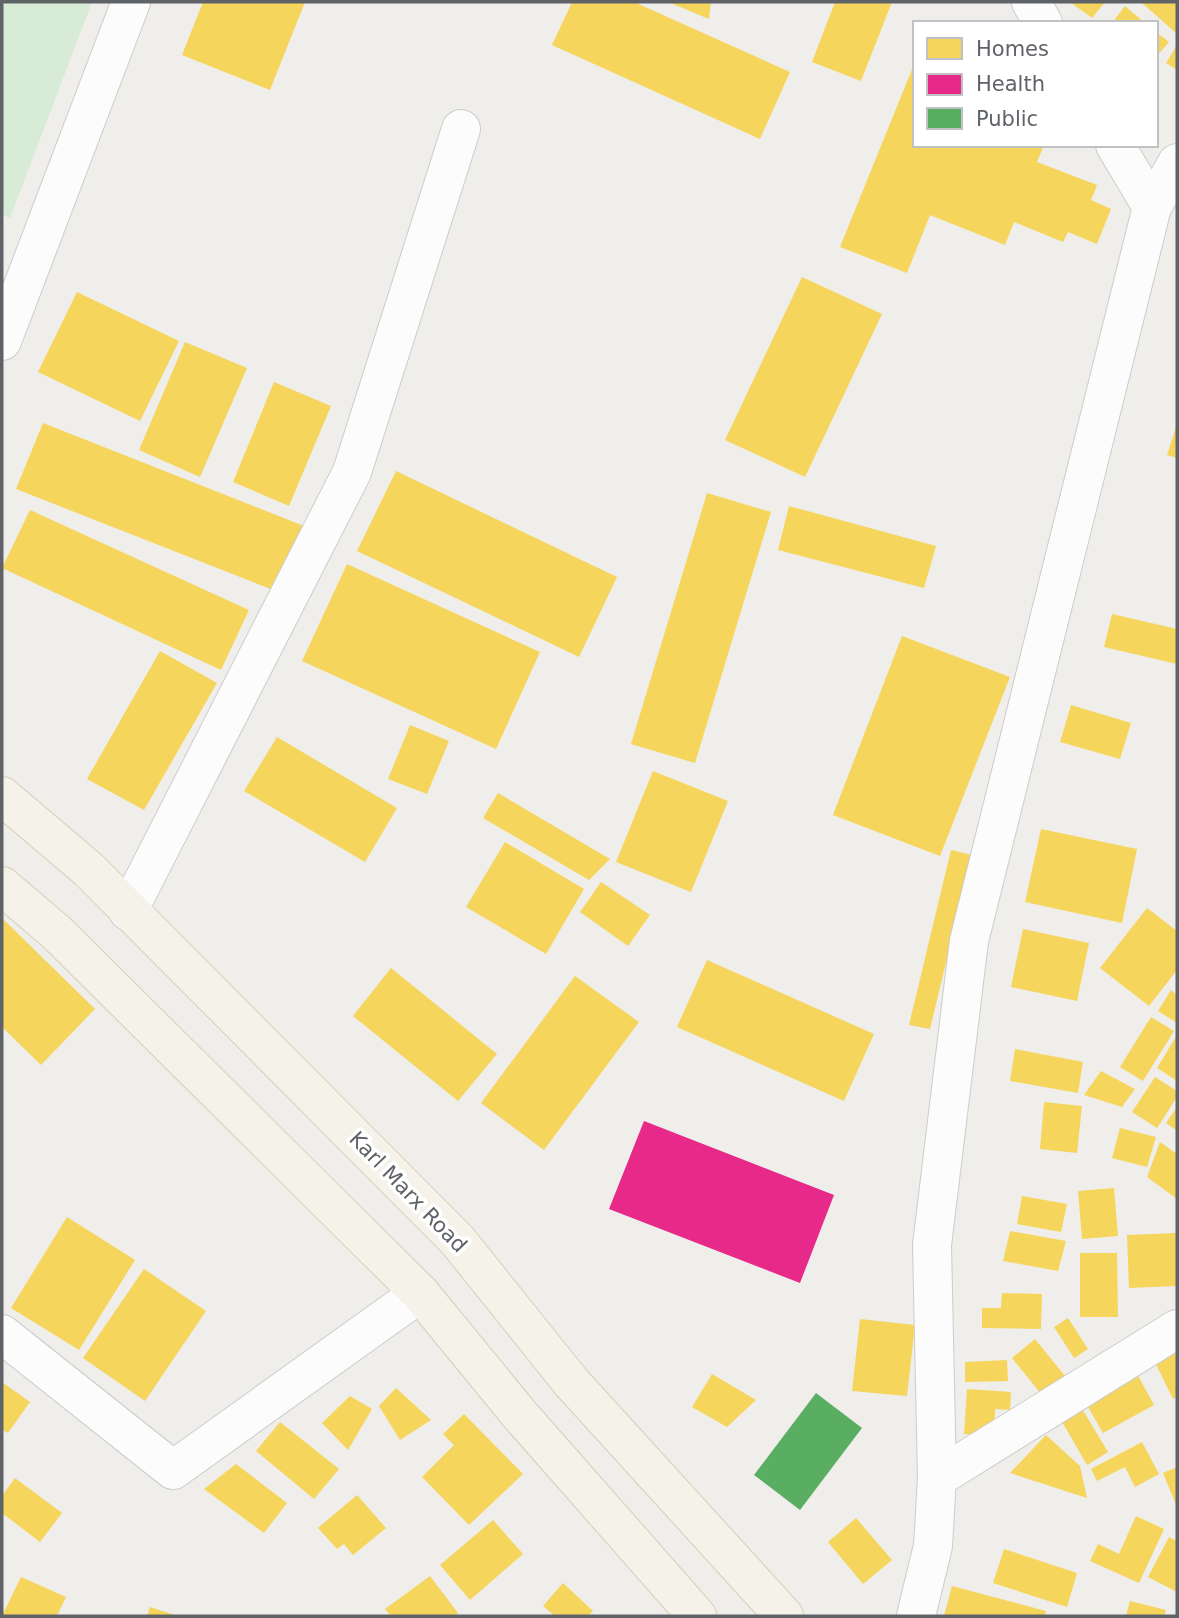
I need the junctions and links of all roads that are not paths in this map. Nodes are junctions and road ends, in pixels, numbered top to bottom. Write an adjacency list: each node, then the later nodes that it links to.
1 (131, 2): 8 (street)
2 (1031, 2): 3 (street)
3 (1042, 21)
4 (461, 129): 11 (street)
5 (1116, 147): 7 (street)
6 (1177, 163): 7 (street)
7 (1152, 207): 15 (street)
8 (2, 341)
9 (2, 796): 11 (main road, Karl Marx Road)
10 (2, 886): 12 (main road)
11 (128, 911): 17 (main road, Karl Marx Road)
12 (420, 1293): 14 (street); 16 (main road)
13 (1177, 1329): 15 (street)
14 (2, 1334)
15 (937, 1478): 18 (street)
16 (697, 1616)
17 (784, 1616)
18 (916, 1616)

